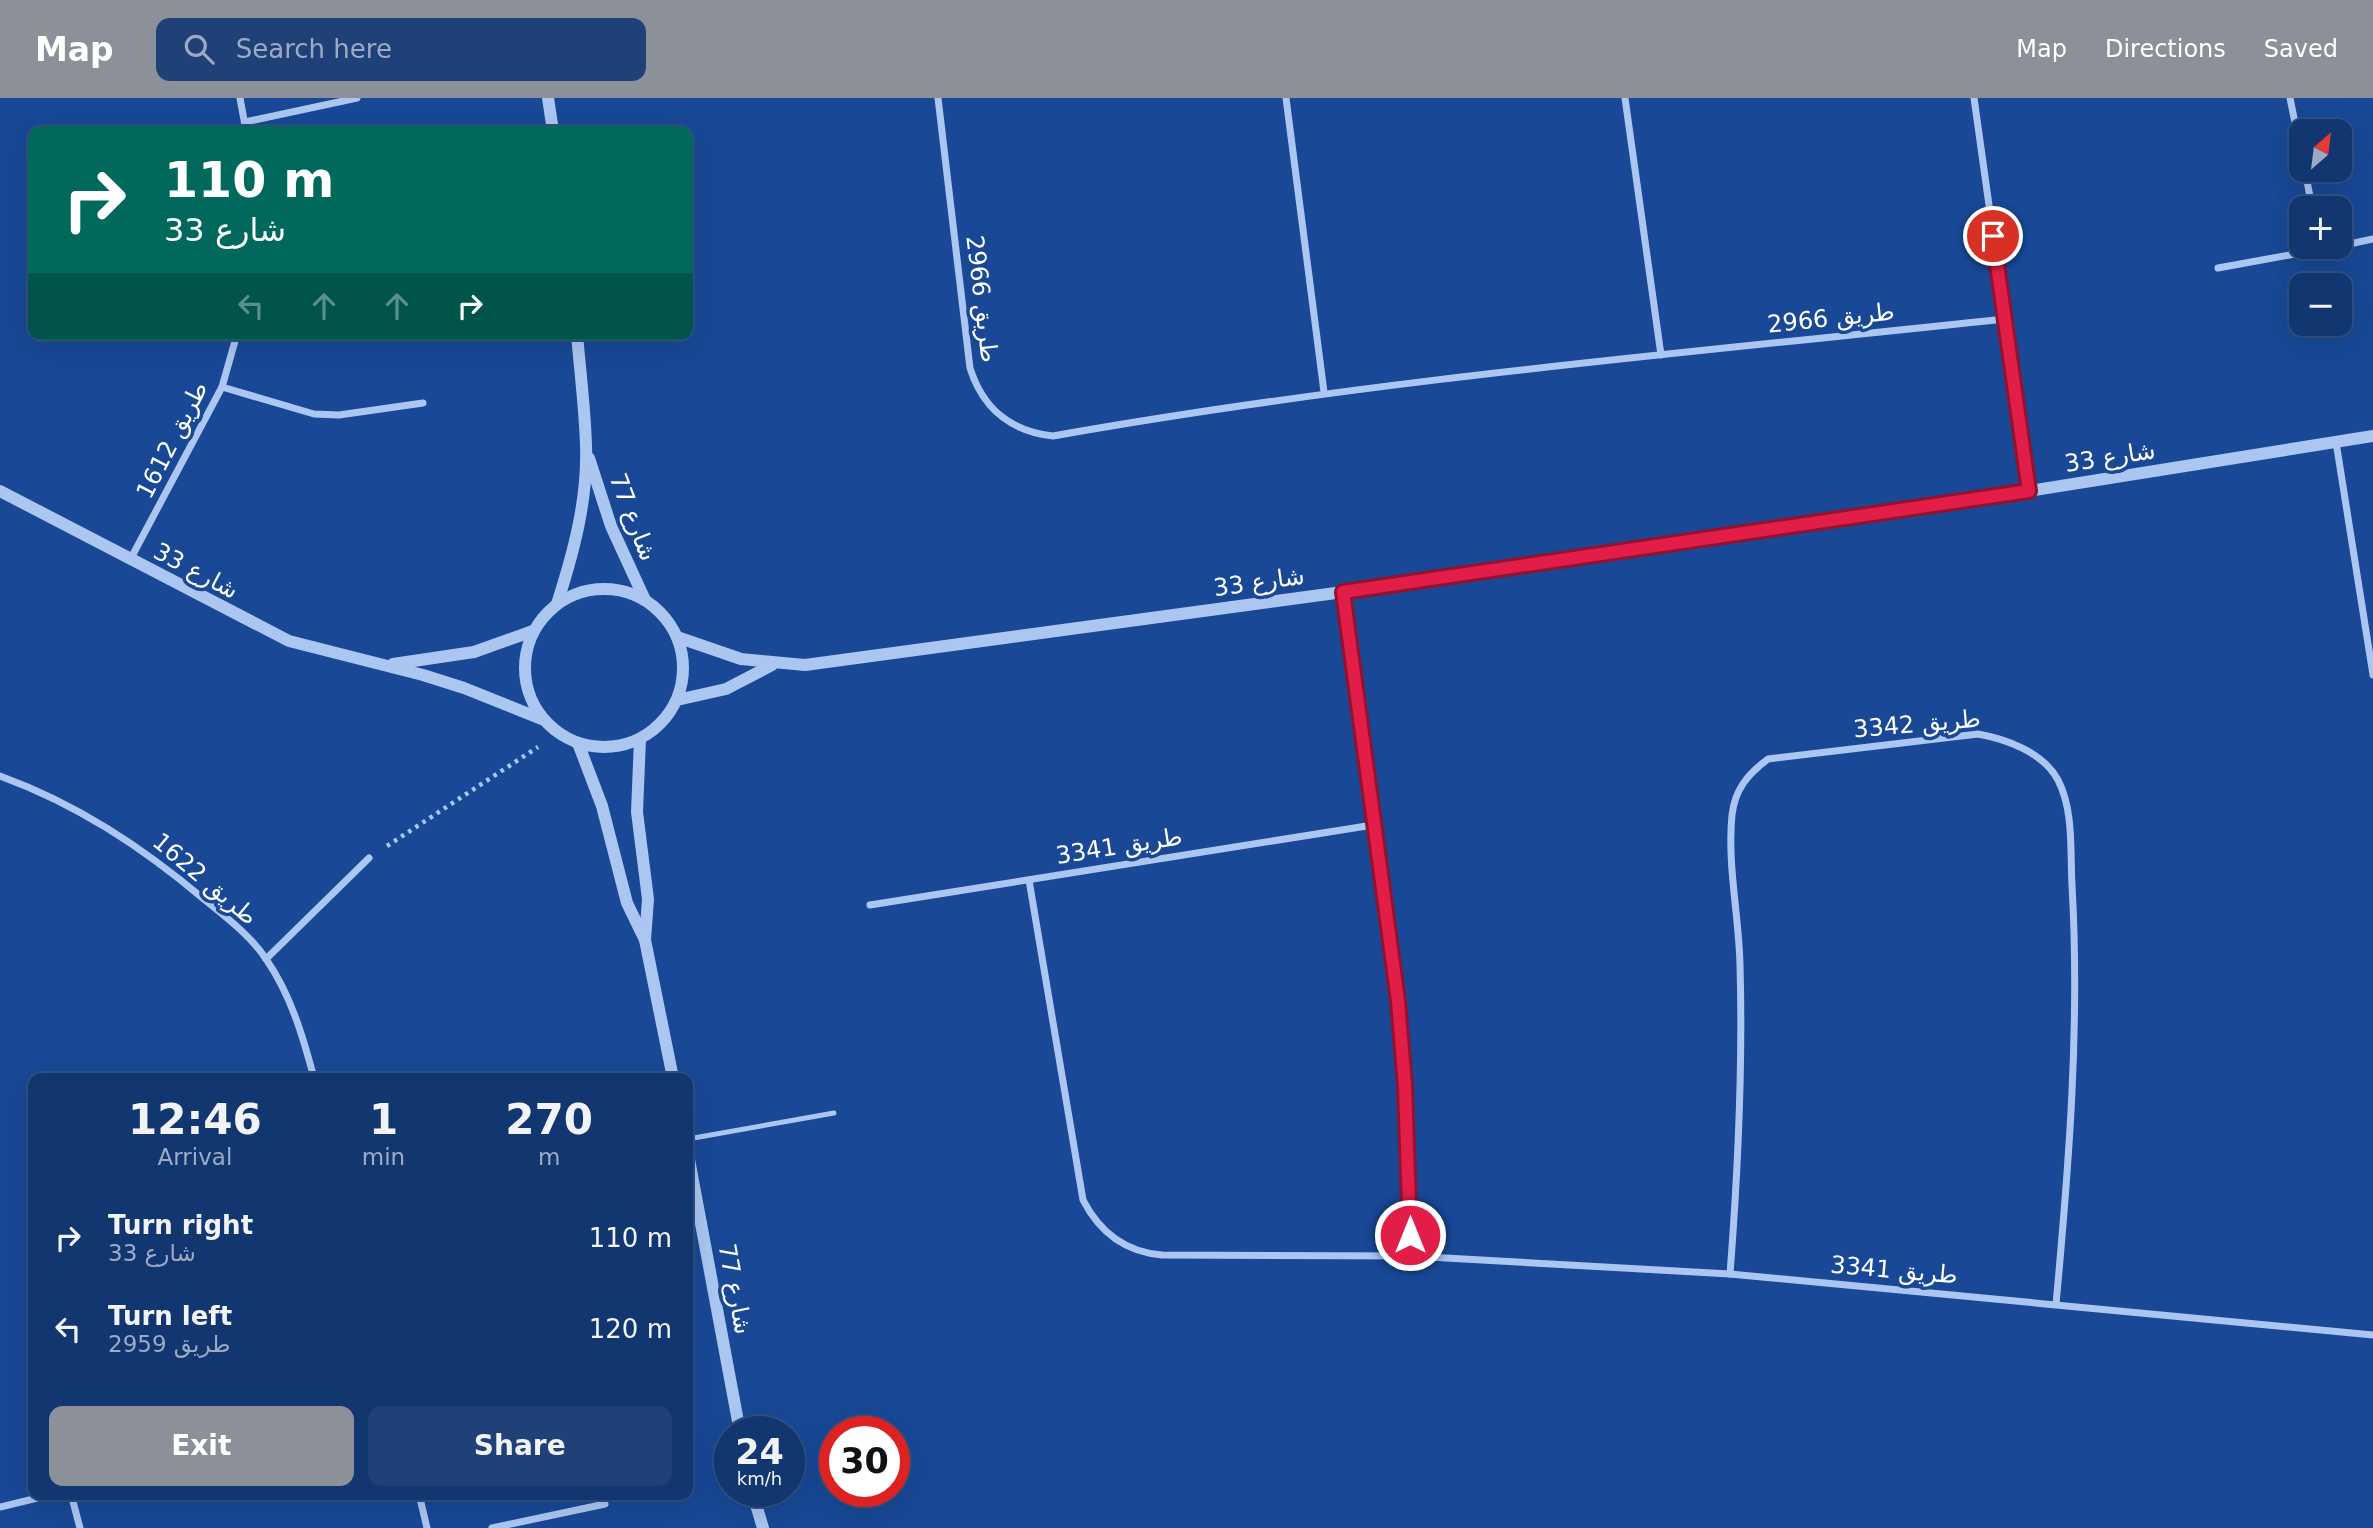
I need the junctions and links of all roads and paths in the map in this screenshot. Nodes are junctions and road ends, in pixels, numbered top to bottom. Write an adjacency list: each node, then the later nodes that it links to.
1 (240, 98): 10 (street)
2 (357, 98): 10 (street)
3 (548, 98): 12 (street)
4 (938, 98): 22 (street, طريق 2966)
5 (1286, 98): 22 (street)
6 (1625, 98): 20 (street)
7 (1974, 98): 17 (street)
8 (2290, 98): 9 (street)
9 (2294, 119)
10 (245, 122): 11 (street)
11 (245, 126)
12 (552, 126)
13 (2373, 239): 14 (street)
14 (2352, 243)
15 (2289, 254): 16 (street)
16 (2218, 268)
17 (2005, 318): 20 (street, طريق 2966); 28 (street)
18 (235, 340): 21 (street, طريق 1612)
19 (578, 340): 26 (street, شارع 77)
20 (1661, 355): 22 (street, طريق 2966)
21 (222, 387): 23 (street); 29 (street, طريق 1612)
22 (1324, 392)
23 (423, 403)
24 (2373, 436): 25 (street, شارع 33)
25 (2336, 443): 28 (street, شارع 33); 37 (street)
26 (587, 448): 31 (street, شارع 77); 32 (street, شارع 77)
27 (0, 491): 29 (street, شارع 33)
28 (2029, 491): 30 (street, شارع 33)
29 (130, 560): 35 (street, شارع 33)
30 (1343, 592): 36 (street, شارع 33); 44 (street)
31 (645, 600): 32 (street); 34 (street)
32 (557, 604): 33 (street)
33 (533, 631): 35 (street, شارع 33); 39 (street)
34 (677, 637): 36 (street, شارع 33); 38 (street)
35 (382, 665): 39 (street, شارع 33)
36 (772, 665): 38 (street, شارع 33)
37 (2373, 675)
38 (677, 700): 41 (street)
39 (544, 720): 40 (street)
40 (559, 733): 42 (street); 45 (path)
41 (640, 739): 42 (street); 48 (street)
42 (578, 743): 48 (street)
43 (0, 776): 49 (street, طريق 1622)
44 (1373, 825): 46 (street, طريق 3341); 55 (street)
45 (369, 858): 49 (street)
46 (1029, 880): 47 (street, طريق 3341); 55 (street, طريق 3341)
47 (870, 905)
48 (645, 940): 51 (street)
49 (266, 959): 50 (street, طريق 1622)
50 (313, 1073)
51 (672, 1073)
52 (834, 1113): 53 (lane)
53 (693, 1138)
54 (693, 1181): 59 (street, شارع 77)
55 (1410, 1256): 56 (street, طريق 3341)
56 (1730, 1274): 57 (street, طريق 3341); 57 (street, طريق 3342)
57 (2056, 1304): 58 (street, طريق 3341)
58 (2373, 1335)
59 (737, 1416)
60 (29, 1500): 64 (street)
61 (73, 1500): 66 (street)
62 (420, 1500): 67 (street)
63 (605, 1504): 68 (street)
64 (0, 1507)
65 (757, 1507): 69 (street)
66 (80, 1528)
67 (427, 1528)
68 (492, 1528)
69 (763, 1528)

